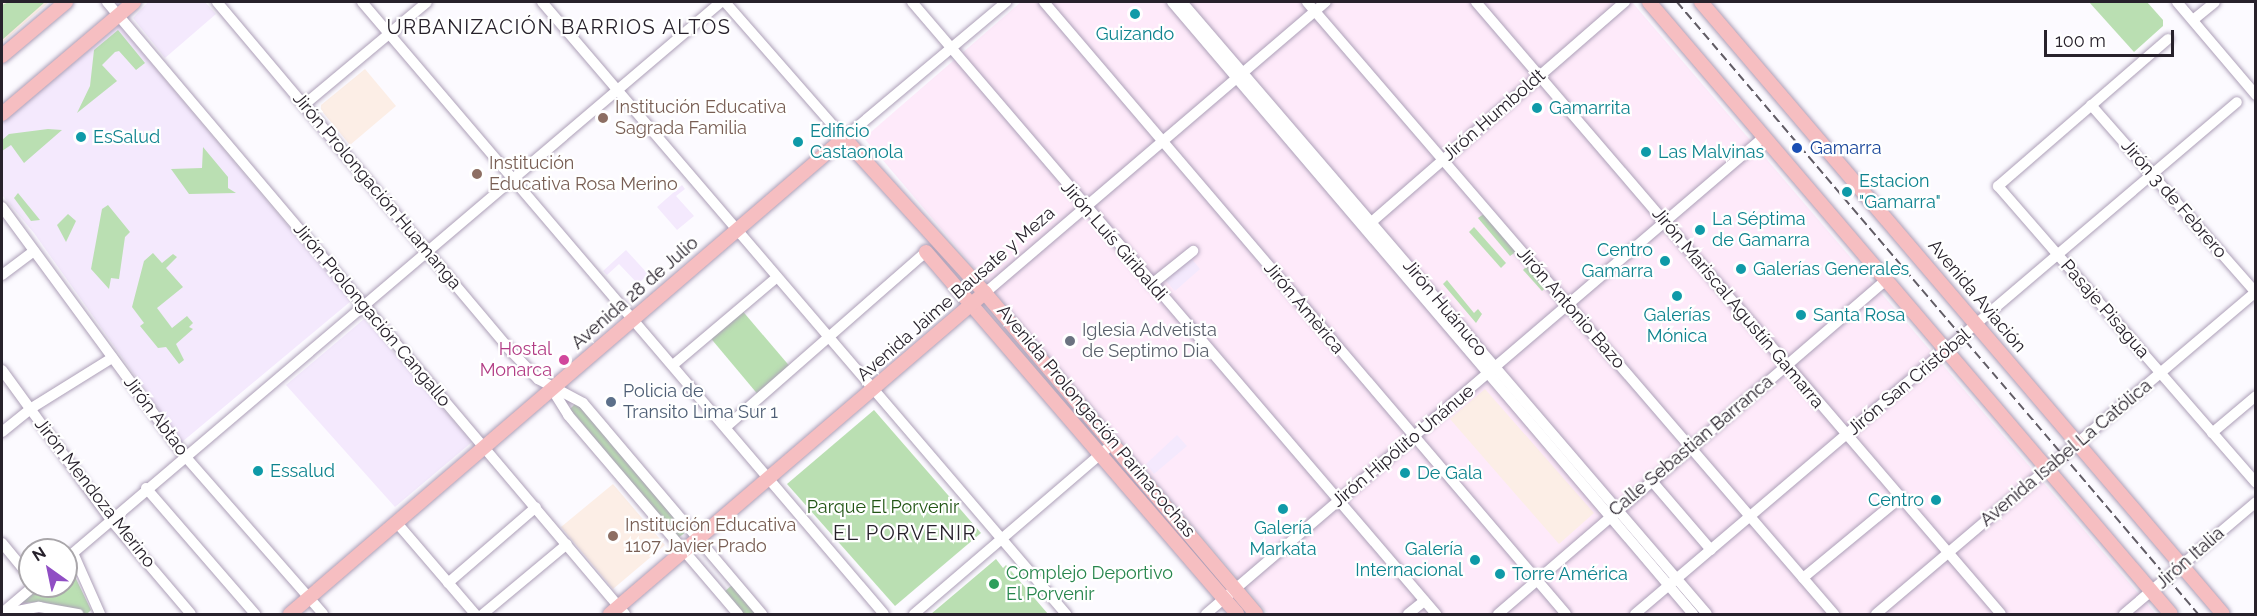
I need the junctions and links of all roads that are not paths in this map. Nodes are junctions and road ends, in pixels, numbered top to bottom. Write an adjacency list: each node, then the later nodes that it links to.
1 (66, 2): 27 (main road)
2 (134, 2): 21 (main road)
3 (217, 2): 33 (street, Jirón Prolongación Huamanga)
4 (362, 2): 24 (street)
5 (427, 2): 24 (street)
6 (542, 2): 30 (street)
7 (723, 2): 30 (street); 37 (street)
8 (912, 2): 26 (street, Jirón Luís Giribaldi)
9 (1006, 2): 26 (street, Avenida 28 de Julio)
10 (1044, 2): 38 (street, Jirón Amèrica)
11 (1172, 2): 28 (street, Jirón Huánuco)
12 (1182, 2): 28 (street, Jirón Huánuco)
13 (1307, 2): 22 (street, Jirón Antonio Bazo)
14 (1326, 2): 22 (street, Avenida Jaime Bausate y Meza)
15 (1476, 2): 29 (street, Jirón Mariscal Agustín Gamarra)
16 (1625, 2): 29 (street, Jirón Humboldt)
17 (1649, 2): 36 (main road)
18 (1701, 2): 62 (main road, Avenida Aviación)
19 (2177, 2): 23 (street)
20 (2215, 2): 23 (street)
21 (113, 9): 35 (main road); 59 (street, Jirón Prolongación Cangallo)
22 (1315, 11): 28 (street, Avenida Jaime Bausate y Meza); 39 (street, Jirón Antonio Bazo)
23 (2193, 20): 31 (street)
24 (389, 35): 33 (street); 41 (street)
25 (2168, 39): 34 (street)
26 (951, 48): 37 (street, Avenida 28 de Julio); 43 (street, Jirón Luís Giribaldi)
27 (2, 56)
28 (1239, 75): 38 (street, Avenida Jaime Bausate y Meza); 45 (street, Jirón Huánuco)
29 (1539, 76): 39 (street, Jirón Humboldt); 44 (street, Jirón Mariscal Agustín Gamarra)
30 (617, 89): 41 (street); 46 (street)
31 (2254, 91)
32 (2237, 102): 40 (street, Jirón San Cristóbal)
33 (304, 105): 47 (street, Jirón Prolongación Huamanga)
34 (2091, 105): 40 (street, Jirón 3 de Febrero); 51 (street, Pasaje Pisagua)
35 (2, 114)
36 (1764, 137): 44 (street, Jirón Hipólito Unánue); 54 (main road)
37 (844, 138): 46 (main road, Avenida 28 de Julio); 57 (main road, Avenida Prolongación Parinacochas)
38 (1164, 140): 43 (street, Avenida Jaime Bausate y Meza); 79 (street, Jirón Amèrica)
39 (1443, 159): 45 (street, Jirón Humboldt); 60 (street, Jirón Antonio Bazo)
40 (2153, 174): 51 (street, Jirón San Cristóbal); 56 (street, Jirón 3 de Febrero)
41 (512, 178): 47 (street); 61 (street)
42 (2, 207): 48 (street, Jirón Abtao)
43 (1085, 207): 55 (street, Jirón Luís Giribaldi); 57 (street, Avenida Jaime Bausate y Meza)
44 (1665, 222): 60 (street, Jirón Hipólito Unánue); 67 (street, Jirón Mariscal Agustín Gamarra)
45 (1367, 225): 69 (street, Jirón Huánuco)
46 (737, 230): 53 (street); 61 (main road, Avenida 28 de Julio)
47 (427, 250): 59 (street); 71 (street, Jirón Prolongación Huamanga)
48 (34, 251): 52 (street); 65 (street, Jirón Abtao)
49 (1193, 251): 55 (street)
50 (926, 252): 58 (main road, Avenida Prolongación Parinacochas); 63 (street)
51 (2058, 255): 62 (street, Jirón San Cristóbal); 70 (street, Pasaje Pisagua)
52 (2, 275)
53 (777, 277): 63 (street); 66 (street)
54 (1886, 280): 64 (main road); 67 (street, Calle Sebastian Barranca)
55 (1152, 284): 91 (street, Jirón Luís Giribaldi)
56 (2255, 292): 70 (street, Avenida Isabel La Católica)
57 (985, 293): 58 (main road, Avenida Jaime Bausate y Meza); 83 (main road, Avenida Prolongación Parinacochas)
58 (973, 303): 72 (main road, Avenida Jaime Bausate y Meza); 83 (main road, Avenida Prolongación Parinacochas)
59 (362, 304): 81 (street, Jirón Prolongación Cangallo); 84 (street)
60 (1568, 305): 69 (street, Jirón Hipólito Unánue); 82 (street, Jirón Antonio Bazo)
61 (634, 318): 66 (street); 71 (main road, Avenida 28 de Julio)
62 (1977, 324): 64 (street, Jirón San Cristóbal); 80 (main road, Avenida Aviación)
63 (829, 337): 72 (street); 75 (street)
64 (1946, 350): 78 (street, Jirón San Cristóbal); 85 (main road)
65 (112, 358): 74 (street); 84 (street, Jirón Abtao)
66 (673, 365): 75 (street)
67 (1787, 365): 78 (street, Jirón Mariscal Agustín Gamarra); 82 (street, Calle Sebastian Barranca)
68 (2, 370): 74 (street, Jirón Mendoza Merino)
69 (1491, 371): 79 (street, Jirón Hipólito Unánue); 94 (street, Jirón Huánuco)
70 (2160, 373): 77 (street, Pasaje Pisagua); 80 (street, Avenida Isabel La Católica)
71 (552, 389): 81 (main road, Avenida 28 de Julio); 98 (street); 104 (street)
72 (873, 389): 86 (main road, Avenida Jaime Bausate y Meza); 99 (street)
73 (2256, 396): 77 (street)
74 (30, 409): 76 (street); 96 (street, Jirón Mendoza Merino)
75 (726, 427): 86 (street)
76 (2, 432)
77 (2212, 433): 88 (street, Pasaje Pisagua)
78 (1846, 435): 90 (street, Jirón Mariscal Agustín Gamarra); 95 (street, Jirón San Cristóbal)
79 (1413, 437): 91 (street, Jirón Hipólito Unánue); 110 (street, Jirón Amèrica)
80 (2076, 444): 85 (street, Avenida Isabel La Católica); 107 (main road, Avenida Aviación)
81 (486, 447): 93 (street, Jirón Prolongación Cangallo); 97 (main road, Avenida 28 de Julio)
82 (1690, 447): 87 (street, Calle Sebastian Barranca); 95 (street, Jirón Antonio Bazo)
83 (1106, 450): 99 (street); 114 (main road, Avenida Prolongación Parinacochas)
84 (184, 455): 89 (street); 116 (street, Jirón Abtao)
85 (2048, 468): 105 (street, Avenida Isabel La Católica); 113 (main road)
86 (769, 478): 98 (main road, Avenida Jaime Bausate y Meza); 130 (street)
87 (1651, 480): 94 (street, Calle Sebastian Barranca); 103 (street)
88 (2256, 483)
89 (146, 489): 96 (street); 123 (street)
90 (1900, 498): 105 (street, Jirón Mariscal Agustín Gamarra); 109 (street)
91 (1338, 501): 114 (street, Jirón Hipólito Unánue); 117 (street, Jirón Luís Giribaldi)
92 (2256, 502): 107 (street, Jirón Italia)
93 (536, 507): 101 (street, Jirón Prolongación Cangallo); 111 (street)
94 (1611, 514): 110 (street, Calle Sebastian Barranca); 112 (street, Jirón Huánuco)
95 (1750, 517): 103 (street, Jirón San Cristóbal); 109 (street, Jirón Antonio Bazo)
96 (111, 520): 102 (street); 122 (street, Jirón Mendoza Merino)
97 (397, 523): 111 (street); 116 (main road, Avenida 28 de Julio)
98 (698, 539): 104 (main road, Avenida Jaime Bausate y Meza); 129 (street)
99 (1002, 539): 131 (street); 132 (street)
100 (2, 543): 106 (street)
101 (567, 544): 118 (street, Jirón Prolongación Cangallo); 127 (street)
102 (78, 549)
103 (1711, 550): 112 (street, Jirón San Cristóbal)
104 (684, 551): 118 (main road, Avenida Jaime Bausate y Meza); 128 (street)
105 (1948, 554): 144 (street, Avenida Isabel La Católica); 145 (street, Jirón Mariscal Agustín Gamarra)
106 (18, 563)
107 (2181, 566): 113 (street, Jirón Italia); 148 (main road, Avenida Aviación)
108 (78, 572): 121 (street)
109 (1803, 578): 143 (street, Jirón Antonio Bazo)
110 (1536, 580): 138 (street, Calle Sebastian Barranca); 139 (street, Jirón Amèrica)
111 (448, 583): 126 (street)
112 (1672, 583): 140 (street, Jirón San Cristóbal); 141 (street, Jirón Huánuco); 142 (street, Jirón Huánuco)
113 (2151, 592): 146 (street, Jirón Italia); 147 (main road)
114 (1229, 594): 133 (street, Jirón Hipólito Unánue); 134 (main road, Avenida Prolongación Parinacochas); 135 (main road, Avenida Prolongación Parinacochas)
115 (20, 598): 119 (street)
116 (309, 598): 124 (main road, Avenida 28 de Julio); 125 (street, Jirón Abtao)
117 (1424, 601): 136 (street); 137 (street, Jirón Luís Giribaldi)
118 (618, 612)
119 (2, 614): 120 (street)
120 (78, 615)
121 (100, 615)
122 (191, 615)
123 (255, 615)
124 (290, 615)
125 (323, 615)
126 (475, 615)
127 (483, 615)
128 (738, 615)
129 (762, 615)
130 (884, 615)
131 (914, 615)
132 (1066, 615)
133 (1206, 615)
134 (1237, 615)
135 (1256, 615)
136 (1408, 615)
137 (1436, 615)
138 (1498, 615)
139 (1566, 615)
140 (1635, 615)
141 (1693, 615)
142 (1707, 615)
143 (1834, 615)
144 (1876, 615)
145 (2001, 615)
146 (2124, 615)
147 (2171, 615)
148 (2223, 615)

